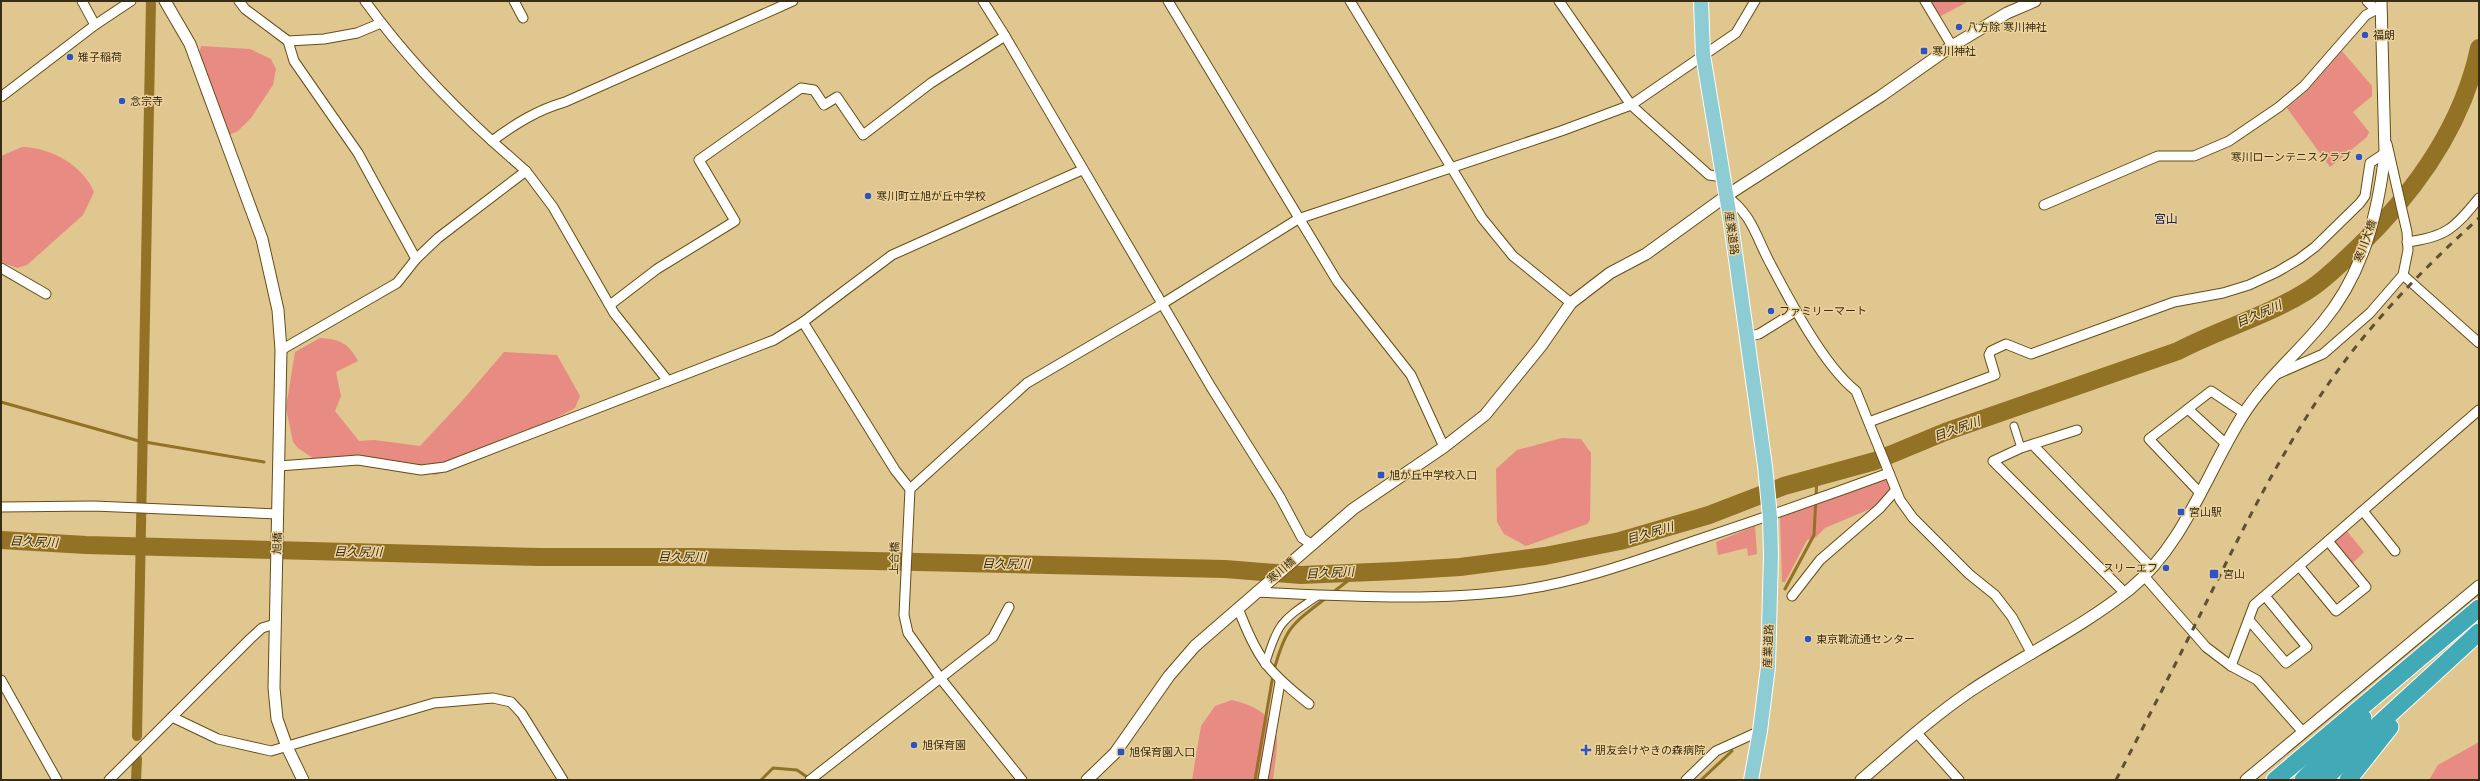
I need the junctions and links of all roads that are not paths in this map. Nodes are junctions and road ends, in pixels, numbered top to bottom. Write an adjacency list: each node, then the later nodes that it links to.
1 (82, 1): 20 (street)
2 (131, 1): 20 (street)
3 (165, 1): 50 (street, 旭橋)
4 (239, 1): 22 (street)
5 (365, 1): 19 (street)
6 (514, 1): 18 (street)
7 (983, 1): 21 (street)
8 (1168, 1): 37 (street)
9 (1350, 1): 30 (street)
10 (1559, 1): 26 (street)
11 (1701, 1): 24 (main road, 産業道路)
12 (1755, 1): 24 (street)
13 (1925, 1): 23 (street)
14 (2035, 1): 23 (street, 寒川橋)
15 (2367, 1): 17 (street)
16 (787, 2): 28 (street)
17 (2379, 6): 27 (street, 寒川大橋); 36 (street)
18 (523, 18)
19 (381, 23): 22 (street); 28 (street)
20 (95, 25): 25 (street)
21 (1005, 36): 31 (street); 45 (street)
22 (288, 41): 39 (street)
23 (1952, 46): 34 (street, 寒川橋)
24 (1703, 55): 26 (street); 33 (main road, 産業道路)
25 (1, 98)
26 (1630, 105): 30 (street); 33 (street)
27 (2384, 132): 29 (street, 寒川大橋); 38 (street)
28 (492, 141): 32 (street)
29 (2385, 153): 51 (street, 寒川大橋); 56 (street)
30 (1452, 166): 37 (street); 43 (street)
31 (1082, 170): 44 (street); 47 (street)
32 (526, 171): 39 (street); 45 (street)
33 (1723, 177): 34 (main road, 産業道路)
34 (1726, 196): 43 (street, 寒川橋); 46 (street); 48 (main road, 産業道路)
35 (2479, 198): 38 (street)
36 (2044, 205)
37 (1298, 219): 44 (street); 61 (street)
38 (2407, 242): 41 (street)
39 (416, 259): 50 (street)
40 (1, 268): 42 (street)
41 (2403, 275): 49 (street); 51 (street)
42 (46, 294)
43 (1571, 303): 61 (street, 寒川橋)
44 (1162, 304): 65 (street); 73 (street)
45 (610, 305): 52 (street)
46 (1796, 311): 48 (street); 56 (street)
47 (803, 322): 52 (street); 65 (street)
48 (1746, 336): 70 (main road, 産業道路)
49 (2479, 343)
50 (281, 350): 63 (street, 旭橋)
51 (2275, 375): 55 (street, 寒川大橋)
52 (668, 381): 63 (street)
53 (2188, 408): 55 (street); 59 (street); 67 (street)
54 (2479, 410): 69 (street)
55 (2244, 413): 59 (street, 寒川大橋)
56 (1870, 423): 64 (street)
57 (2014, 426): 62 (street)
58 (2077, 430): 60 (street)
59 (2226, 444): 67 (street, 寒川大橋)
60 (2033, 445): 62 (street); 76 (street)
61 (1444, 447): 73 (street, 寒川橋)
62 (2021, 448): 79 (street)
63 (279, 466): 71 (street, 旭橋)
64 (1888, 471): 66 (street); 70 (street)
65 (910, 489): 94 (street, 上合橋)
66 (1895, 491): 81 (street); 90 (street)
67 (2200, 493): 76 (street, 寒川大橋)
68 (1, 507): 71 (street)
69 (2362, 511): 72 (street); 74 (street)
70 (1770, 514): 80 (street); 99 (main road, 産業道路)
71 (278, 516): 88 (street, 旭橋)
72 (2328, 541): 75 (street); 75 (street)
73 (1311, 544): 78 (street, 寒川橋)
74 (2395, 551)
75 (2299, 566): 82 (street)
76 (2147, 571): 79 (street, 寒川大橋); 93 (street)
77 (2479, 586): 100 (street)
78 (1258, 591): 80 (street); 84 (street, 寒川橋)
79 (2125, 593): 90 (street, 寒川大橋)
80 (1319, 595): 91 (street)
81 (1792, 596)
82 (2265, 596): 87 (street); 87 (street)
83 (1009, 606): 94 (street)
84 (1238, 608): 91 (street); 109 (street, 寒川橋)
85 (2479, 608): 116 (highway)
86 (2479, 614): 117 (highway)
87 (2249, 620): 93 (street)
88 (275, 624): 98 (street); 102 (street, 旭橋)
89 (2479, 632): 92 (highway)
90 (2032, 654): 101 (street, 寒川大橋)
91 (1265, 665): 96 (street)
92 (2442, 665): 118 (highway); 119 (highway)
93 (2231, 666): 100 (street)
94 (941, 679): 107 (street); 108 (street, 上合橋)
95 (1, 680): 103 (street)
96 (1280, 682): 97 (street); 110 (street)
97 (1309, 704)
98 (172, 717): 102 (street); 104 (street)
99 (1760, 731): 111 (street); 112 (main road, 産業道路)
100 (2302, 731): 115 (street)
101 (1916, 732): 113 (street, 寒川大橋); 114 (street)
102 (287, 747): 105 (street, 旭橋); 106 (street)
103 (57, 780)
104 (109, 780)
105 (303, 780)
106 (563, 780)
107 (810, 780)
108 (1022, 780)
109 (1087, 780)
110 (1263, 780)
111 (1686, 780)
112 (1751, 780)
113 (1861, 780)
114 (1959, 780)
115 (2246, 780)
116 (2275, 780)
117 (2303, 780)
118 (2324, 780)
119 (2348, 780)

